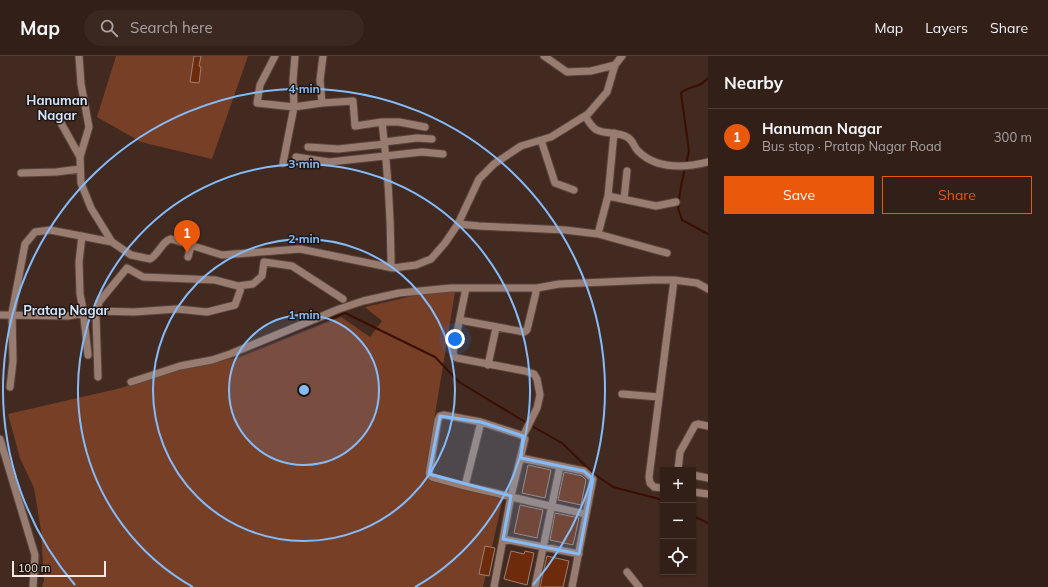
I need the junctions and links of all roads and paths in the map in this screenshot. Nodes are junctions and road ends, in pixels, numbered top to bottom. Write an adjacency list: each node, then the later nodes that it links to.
1 (79, 56): 21 (street)
2 (275, 56): 9 (street)
3 (295, 56): 9 (street)
4 (323, 56): 8 (street)
5 (544, 56): 7 (street)
6 (622, 56): 7 (street)
7 (615, 64): 10 (street)
8 (322, 103): 9 (street); 11 (street)
9 (294, 107): 24 (street)
10 (585, 116): 14 (street); 16 (street)
11 (382, 122): 13 (street); 17 (street)
12 (60, 123): 21 (street)
13 (425, 127)
14 (614, 133): 23 (street); 29 (street)
15 (432, 139): 17 (street)
16 (541, 140): 28 (street); 32 (street)
17 (384, 143): 18 (street); 20 (street)
18 (308, 147)
19 (443, 154): 20 (street)
20 (386, 155): 22 (street); 39 (street)
21 (80, 156): 25 (street)
22 (296, 157)
23 (708, 162)
24 (283, 163)
25 (80, 169): 27 (street); 35 (street)
26 (627, 171): 30 (street)
27 (21, 173)
28 (574, 190)
29 (608, 196): 30 (street); 33 (street)
30 (624, 199): 31 (street)
31 (676, 202)
32 (458, 224): 33 (street); 39 (street)
33 (598, 234): 37 (street)
34 (82, 236): 35 (street); 47 (street); 49 (street)
35 (112, 242): 36 (street)
36 (192, 246): 38 (street); 39 (street)
37 (667, 253)
38 (188, 257)
39 (391, 267)
40 (674, 280): 43 (street); 44 (street); 58 (street)
41 (241, 286): 45 (street); 46 (street); 46 (street)
42 (466, 288): 43 (street); 53 (street); 55 (street)
43 (537, 288): 51 (street)
44 (708, 289)
45 (343, 299)
46 (97, 311): 47 (street); 54 (street)
47 (84, 313): 49 (street); 52 (street)
48 (0, 315): 49 (street)
49 (12, 316): 56 (street)
50 (465, 321): 51 (street)
51 (496, 328): 53 (street)
52 (88, 355)
53 (488, 365): 61 (street)
54 (98, 377)
55 (131, 382)
56 (10, 387)
57 (622, 394): 58 (street)
58 (659, 398): 69 (street)
59 (481, 422): 61 (street); 68 (street); 68 (street)
60 (708, 426): 65 (street)
61 (525, 434): 63 (street)
62 (0, 439): 79 (street)
63 (521, 458): 64 (street); 72 (street)
64 (560, 466): 73 (street); 74 (street)
65 (678, 467)
66 (696, 476): 67 (street)
67 (708, 478)
68 (465, 486): 72 (street)
69 (660, 488)
70 (696, 492): 71 (street)
71 (708, 494)
72 (511, 496): 73 (street); 75 (street)
73 (552, 507): 74 (street); 76 (street)
74 (586, 514): 77 (street)
75 (503, 539): 76 (street); 80 (street)
76 (543, 547): 77 (street); 81 (street)
77 (578, 554): 82 (street)
78 (627, 572): 83 (street)
79 (33, 587)
80 (495, 587)
81 (535, 587)
82 (572, 587)
83 (639, 587)

